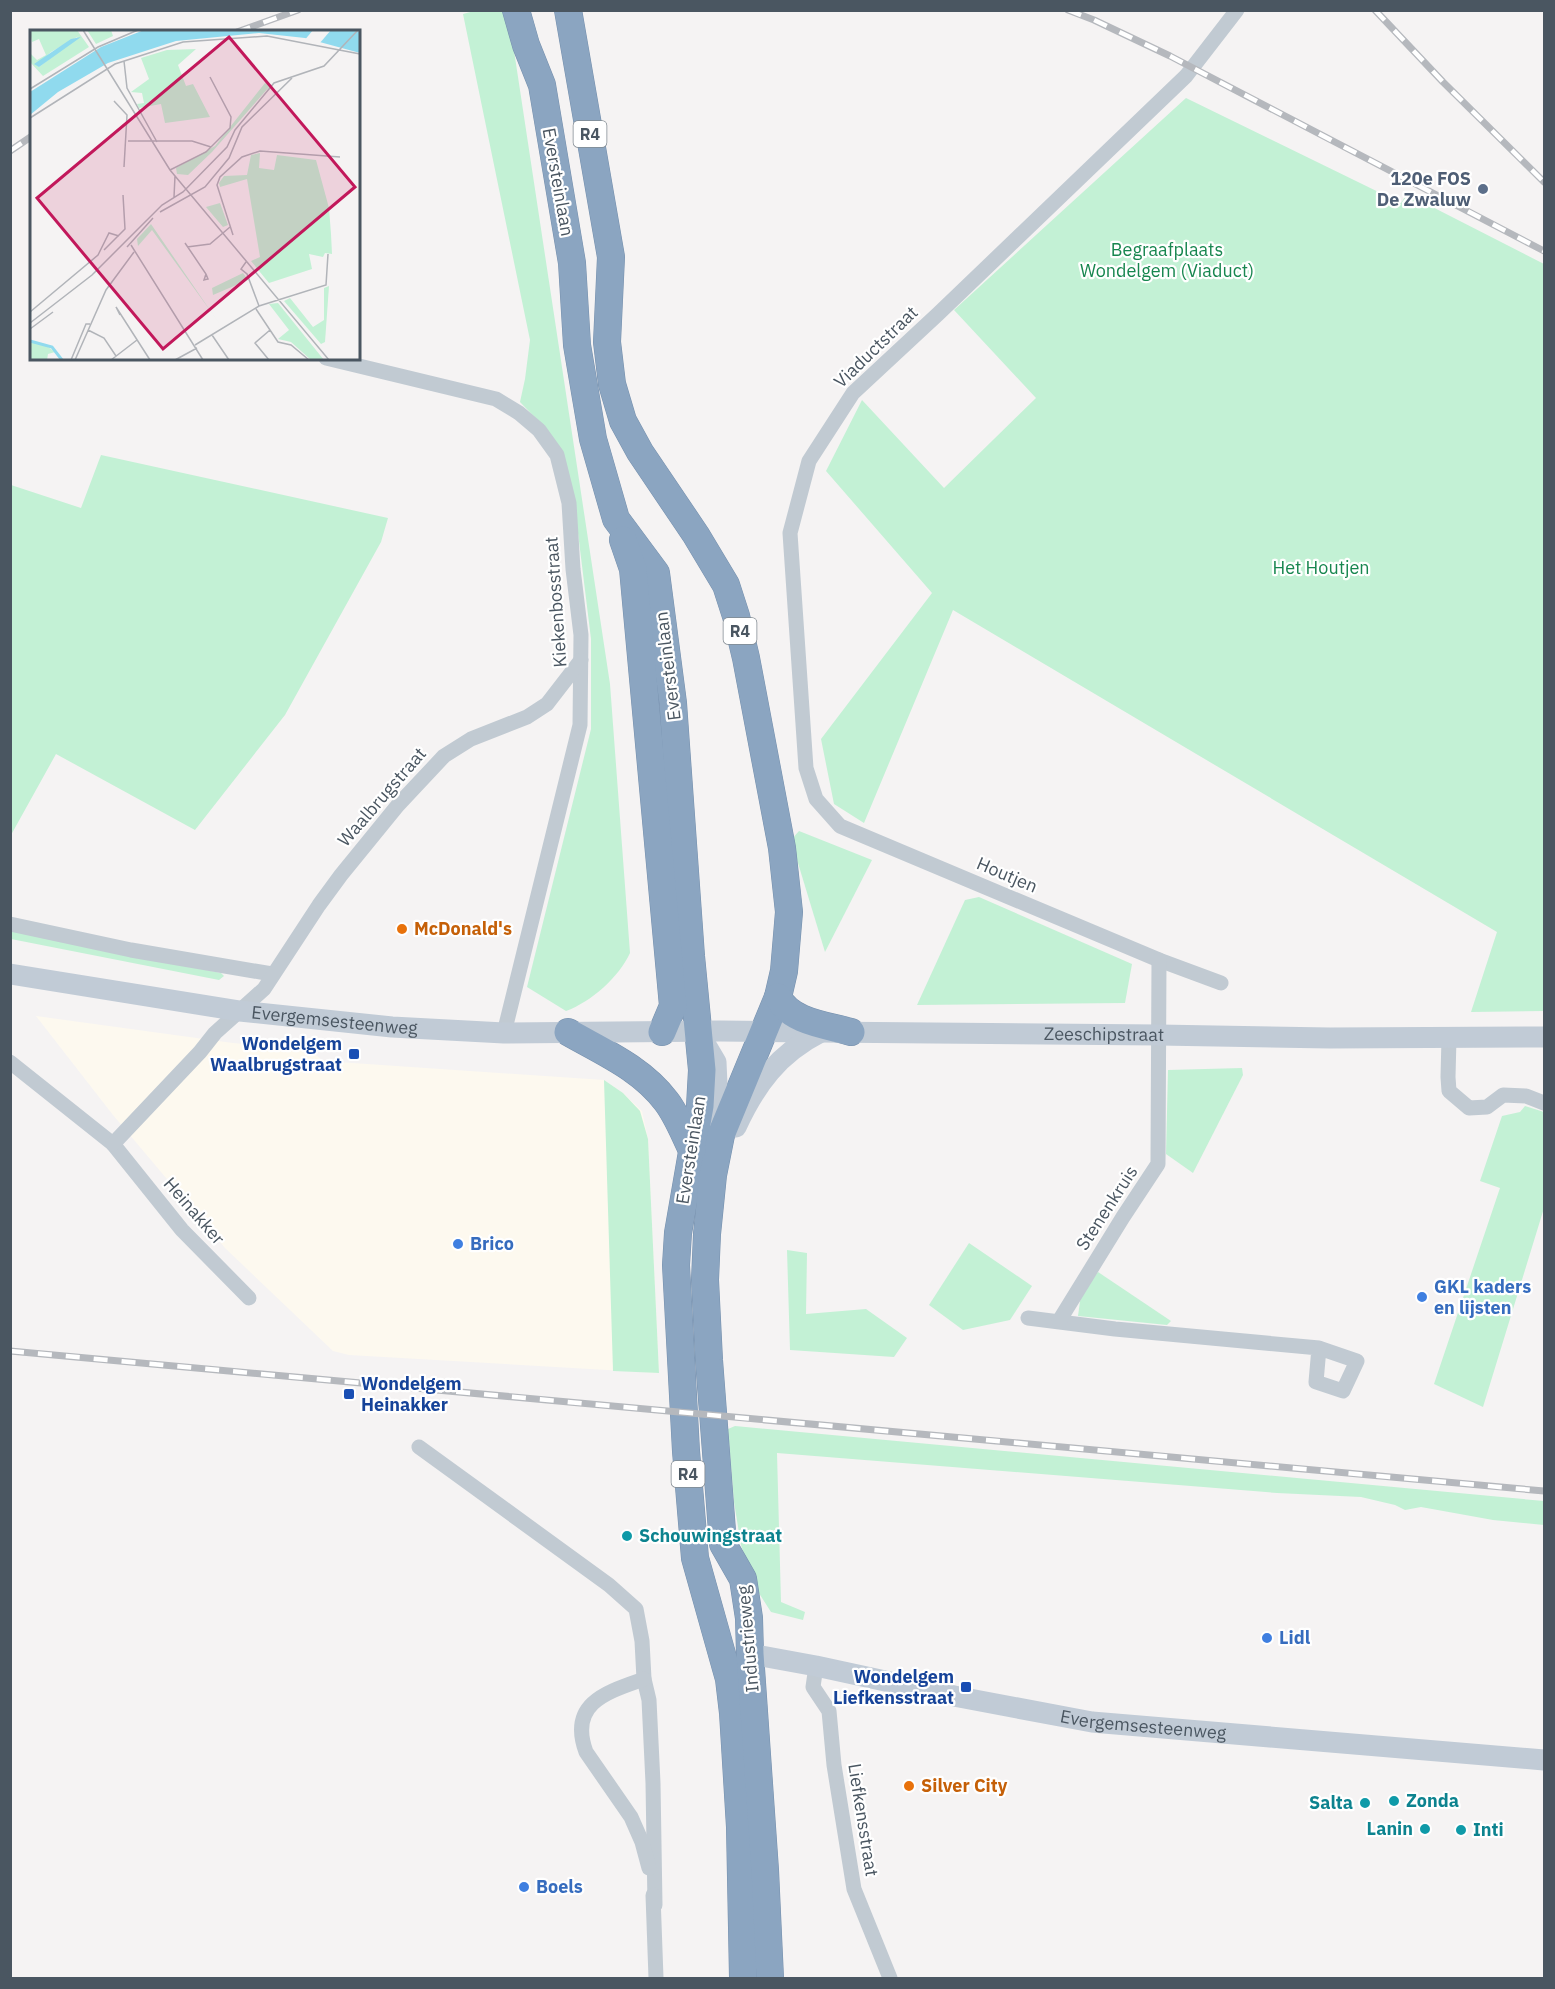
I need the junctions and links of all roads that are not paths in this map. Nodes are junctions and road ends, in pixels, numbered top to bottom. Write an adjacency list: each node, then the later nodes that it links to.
1 (516, 10): 5 (highway, Eversteinlaan / R4)
2 (568, 10): 13 (highway, R4)
3 (1237, 10): 7 (street, Viaductstraat)
4 (334, 360): 6 (street, Kiekenbosstraat)
5 (616, 519): 15 (highway, Eversteinlaan / R4); 18 (highway)
6 (580, 660): 11 (street, Waalbrugstraat); 21 (street, Kiekenbosstraat)
7 (840, 826): 9 (street, Houtjen)
8 (10, 924): 11 (street)
9 (1159, 960): 12 (street, Houtjen); 22 (street)
10 (10, 974): 14 (main road, Evergemsesteenweg)
11 (272, 974): 14 (street, Waalbrugstraat)
12 (1221, 983)
13 (778, 997): 16 (highway, R4); 20 (highway)
14 (240, 1011): 21 (main road, Evergemsesteenweg); 27 (street)
15 (698, 1031): 16 (main road, Zeeschipstraat); 18 (main road, Zeeschipstraat); 28 (highway, Eversteinlaan / R4); 29 (main road)
16 (765, 1031): 19 (main road, Zeeschipstraat); 29 (highway, R4)
17 (568, 1032): 18 (main road, Evergemsesteenweg); 21 (main road, Evergemsesteenweg); 28 (highway)
18 (662, 1032)
19 (821, 1032): 20 (main road, Zeeschipstraat); 29 (main road)
20 (851, 1032): 22 (main road, Zeeschipstraat)
21 (504, 1033)
22 (1159, 1035): 24 (main road, Zeeschipstraat); 33 (street, Stenenkruis)
23 (1545, 1037): 24 (main road, Zeeschipstraat)
24 (1449, 1038): 26 (street)
25 (10, 1062): 27 (street, Heinakker)
26 (1545, 1103)
27 (113, 1144): 31 (street, Heinakker)
28 (692, 1150): 30 (highway, Eversteinlaan / R4)
29 (713, 1175): 36 (highway, Industrieweg / R4)
30 (676, 1265): 42 (highway, Industrieweg / R4)
31 (249, 1298)
32 (1028, 1318): 33 (street)
33 (1059, 1321): 34 (street)
34 (1319, 1348)
35 (419, 1447): 38 (street)
36 (750, 1654): 37 (main road, Evergemsesteenweg); 43 (highway, Industrieweg / R4)
37 (816, 1666): 39 (main road, Evergemsesteenweg); 44 (street, Liefkensstraat)
38 (644, 1679): 40 (street); 40 (street)
39 (1545, 1760)
40 (655, 1905): 41 (street)
41 (656, 1978)
42 (743, 1978)
43 (770, 1978)
44 (890, 1978)

